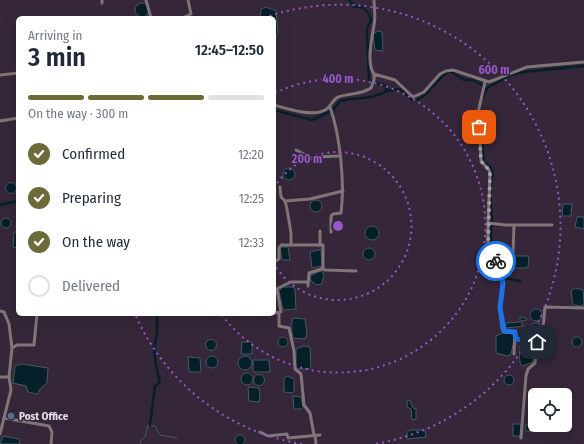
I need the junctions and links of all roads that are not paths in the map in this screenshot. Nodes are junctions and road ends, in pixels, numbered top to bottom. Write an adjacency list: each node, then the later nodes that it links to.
1 (146, 0): 4 (street)
2 (188, 0): 5 (street)
3 (374, 0): 8 (street)
4 (150, 16)
5 (186, 16)
6 (584, 62): 10 (street)
7 (16, 73): 9 (street)
8 (374, 74): 10 (street); 12 (street)
9 (0, 75)
10 (485, 82): 20 (street)
11 (276, 106): 12 (street)
12 (330, 107): 16 (street)
13 (16, 118): 14 (street)
14 (0, 121)
15 (296, 150): 16 (street)
16 (339, 156): 18 (street)
17 (280, 187): 19 (street)
18 (343, 191): 19 (street); 24 (street)
19 (285, 201): 25 (street)
20 (488, 223): 21 (street); 39 (street)
21 (514, 225): 22 (street); 27 (street)
22 (552, 225)
23 (320, 230): 26 (street)
24 (331, 232)
25 (291, 245): 26 (street); 28 (street)
26 (320, 245): 29 (street)
27 (513, 254)
28 (276, 261)
29 (322, 268): 30 (street); 31 (street)
30 (356, 271)
31 (308, 282): 32 (street); 33 (street)
32 (308, 286)
33 (276, 290)
34 (276, 294): 37 (street)
35 (584, 309): 40 (street)
36 (0, 311): 41 (street)
37 (279, 313): 48 (street)
38 (37, 316): 41 (street)
39 (516, 339): 40 (street); 42 (street)
40 (536, 340): 50 (street)
41 (12, 348): 43 (street)
42 (514, 354)
43 (8, 376): 44 (street); 45 (street)
44 (0, 377)
45 (4, 418): 47 (street); 51 (street)
46 (260, 432): 48 (street)
47 (0, 434)
48 (315, 435): 49 (street); 52 (street)
49 (320, 435)
50 (521, 438)
51 (51, 444)
52 (316, 444)

